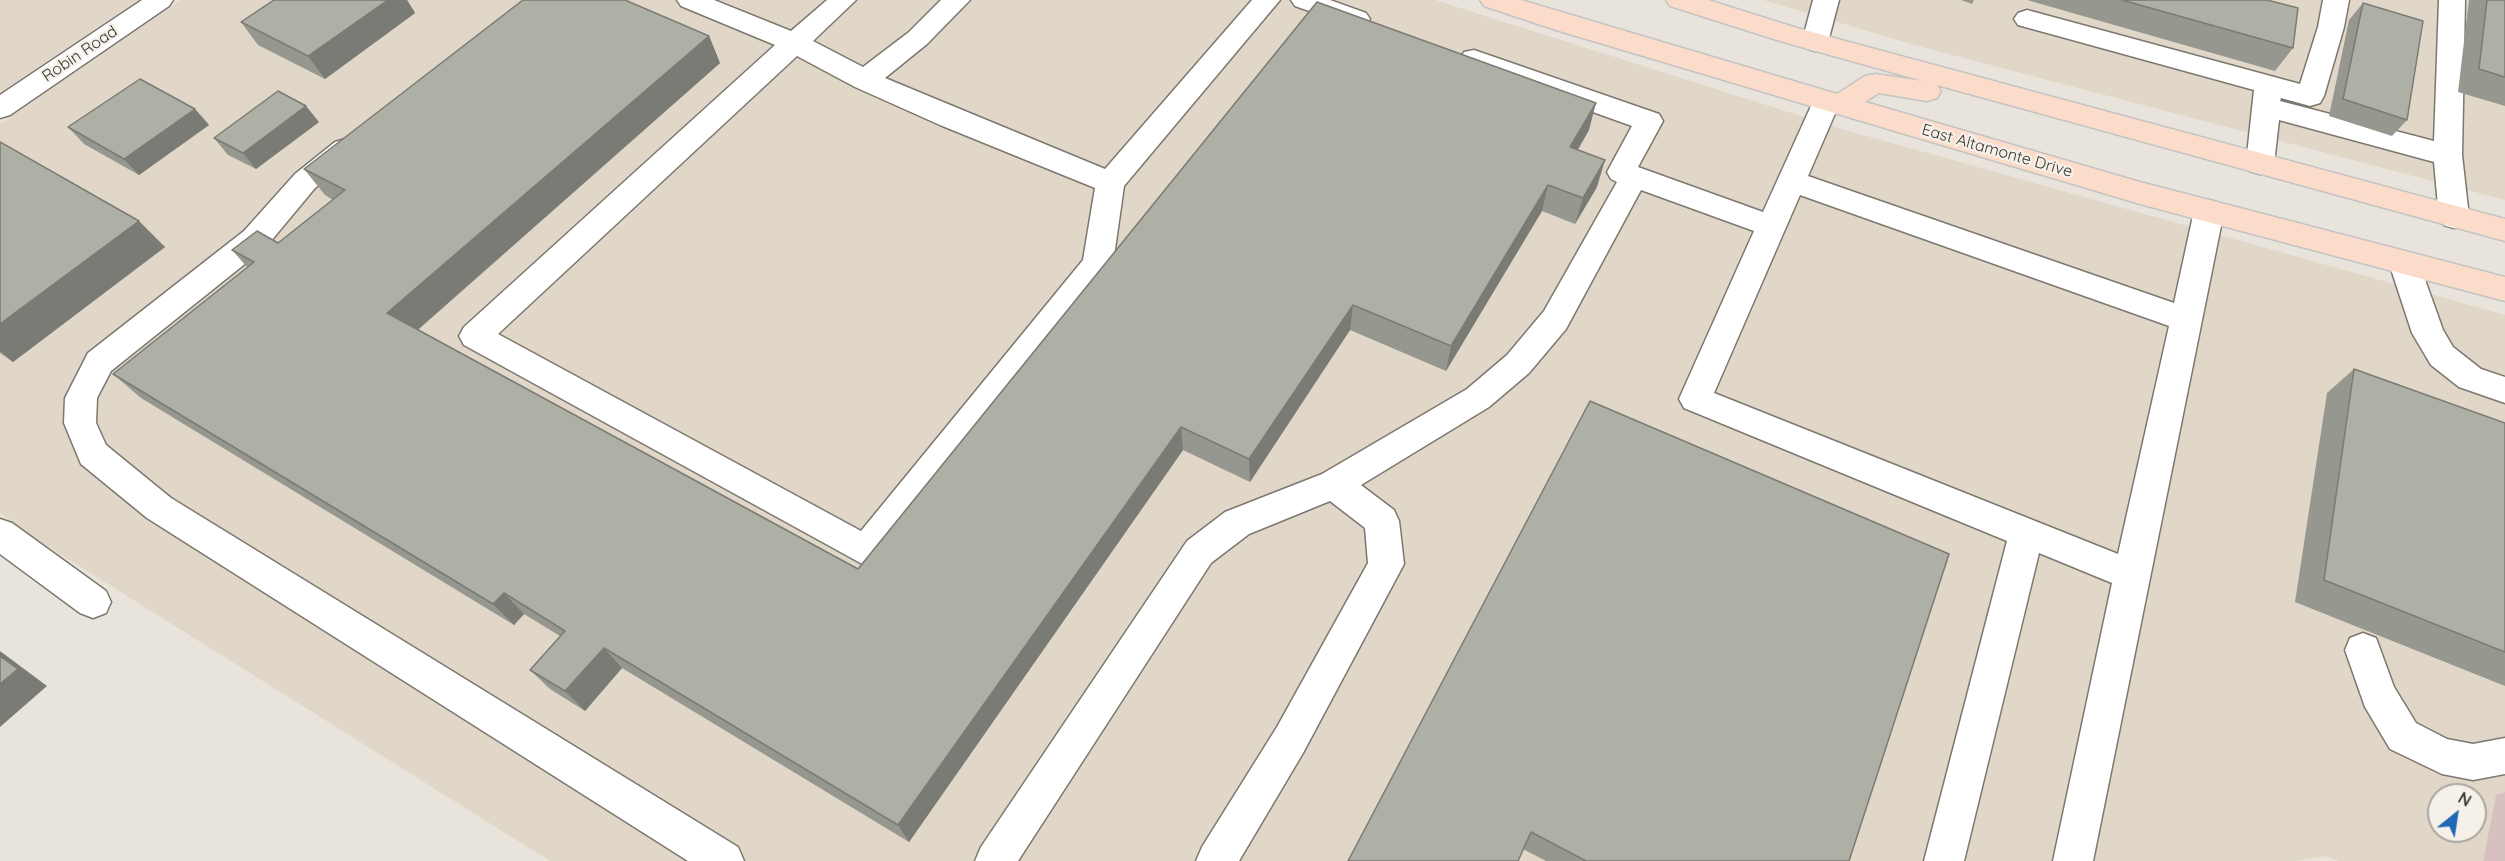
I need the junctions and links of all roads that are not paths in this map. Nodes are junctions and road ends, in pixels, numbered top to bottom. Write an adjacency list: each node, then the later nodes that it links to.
1 (160, 0): 21 (street, Robin Road)
2 (690, 0): 12 (street)
3 (843, 0): 16 (street)
4 (957, 0): 18 (street)
5 (1267, 0): 27 (street)
6 (1304, 0): 14 (street)
7 (1493, 0): 20 (main road, East Altamonte Drive)
8 (1679, 0): 15 (main road)
9 (1826, 0): 15 (street)
10 (2336, 0): 19 (street)
11 (2452, 0): 23 (street)
12 (722, 5): 16 (street)
13 (2027, 20): 19 (street)
14 (1382, 27)
15 (1815, 42): 24 (main road)
16 (794, 43): 18 (street); 27 (street)
17 (1449, 51): 25 (street)
18 (866, 80): 27 (street)
19 (2267, 96): 23 (street); 24 (street)
20 (1834, 103): 26 (street); 28 (main road); 29 (main road, East Altamonte Drive)
21 (0, 108)
22 (368, 130): 44 (street)
23 (2448, 155): 30 (street)
24 (2260, 164): 28 (main road)
25 (1634, 177): 31 (street); 37 (street)
26 (1791, 181): 31 (street); 35 (street)
27 (1110, 183)
28 (2365, 192): 30 (main road)
29 (2209, 211): 33 (main road, East Altamonte Drive); 35 (street)
30 (2454, 217): 32 (main road)
31 (1771, 226): 39 (street)
32 (2505, 230)
33 (2404, 263): 34 (main road, East Altamonte Drive); 36 (street)
34 (2505, 289)
35 (2186, 320): 40 (street)
36 (2505, 390)
37 (1334, 484): 45 (street); 46 (street)
38 (0, 534): 41 (street)
39 (2026, 534): 40 (street); 47 (street)
40 (2130, 575): 48 (street)
41 (93, 602)
42 (2363, 650): 43 (street)
43 (2505, 756)
44 (724, 861)
45 (995, 861)
46 (1216, 861)
47 (1944, 861)
48 (2073, 861)

